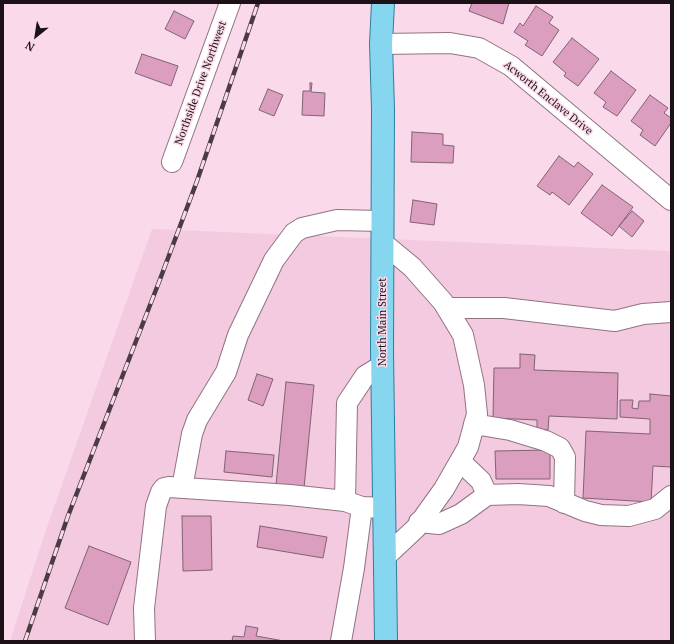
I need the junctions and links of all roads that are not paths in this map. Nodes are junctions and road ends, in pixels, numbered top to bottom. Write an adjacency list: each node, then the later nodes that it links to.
1 (230, 3): 4 (street, Northside Drive Northwest)
2 (383, 3): 3 (main road, North Main Street)
3 (381, 44): 5 (street, Acworth Enclave Drive); 6 (main road, North Main Street)
4 (172, 162)
5 (671, 200)
6 (382, 221): 7 (main road, North Main Street); 13 (street)
7 (383, 243): 8 (street); 10 (main road, North Main Street)
8 (447, 308): 9 (street); 11 (street)
9 (671, 312)
10 (383, 365): 17 (street); 18 (main road, North Main Street)
11 (474, 424): 12 (street); 16 (street)
12 (460, 461): 14 (street); 19 (street)
13 (182, 488): 17 (street); 21 (street)
14 (488, 495): 16 (street); 19 (street)
15 (671, 496): 16 (street)
16 (564, 503)
17 (353, 504): 18 (street); 22 (street)
18 (385, 508): 20 (main road, North Main Street)
19 (420, 522): 20 (street)
20 (385, 557): 23 (main road, North Main Street)
21 (145, 641)
22 (341, 641)
23 (386, 641)

